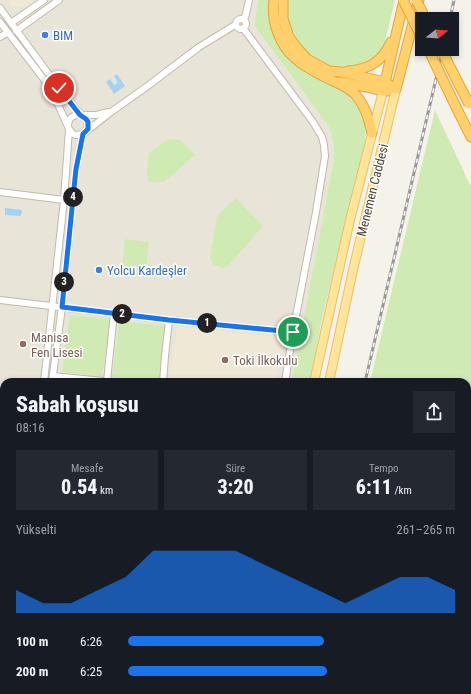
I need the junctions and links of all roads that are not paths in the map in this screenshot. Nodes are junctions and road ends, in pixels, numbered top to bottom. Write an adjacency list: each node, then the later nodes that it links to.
1 (44, 0): 13 (street)
2 (59, 0): 18 (street)
3 (249, 0): 11 (street)
4 (274, 0): 24 (highway)
5 (283, 0): 23 (highway)
6 (404, 0): 14 (highway, bridge); 16 (highway, Menemen Caddesi)
7 (416, 0): 10 (highway, bridge)
8 (419, 0): 26 (highway, Menemen Caddesi)
9 (0, 8): 13 (street)
10 (422, 12)
11 (244, 20): 15 (street); 17 (street)
12 (0, 22): 19 (street)
13 (11, 23): 18 (street)
14 (415, 23)
15 (235, 25): 17 (street); 28 (street)
16 (398, 25): 23 (highway); 25 (highway, Menemen Caddesi)
17 (244, 28): 41 (street)
18 (16, 31): 29 (street)
19 (8, 32): 20 (street); 30 (street)
20 (0, 37)
21 (431, 56): 33 (highway, bridge)
22 (445, 56): 27 (highway, bridge)
23 (341, 72): 25 (highway)
24 (334, 81): 25 (highway); 32 (highway)
25 (384, 87): 26 (highway); 32 (main road, Menemen Caddesi)
26 (396, 89): 48 (main road, Menemen Caddesi)
27 (470, 106)
28 (111, 112): 29 (street); 31 (street)
29 (80, 115): 30 (street); 31 (street)
30 (68, 128): 31 (street); 35 (street)
31 (84, 133): 38 (street)
32 (372, 133): 47 (main road, Menemen Caddesi)
33 (471, 137)
34 (0, 192): 35 (street)
35 (64, 200): 37 (street)
36 (0, 300): 37 (street)
37 (52, 306): 38 (street); 42 (street)
38 (62, 307): 39 (street); 43 (street)
39 (114, 313): 40 (street); 44 (street)
40 (169, 320): 41 (street); 45 (street)
41 (293, 332): 46 (street)
42 (44, 378)
43 (52, 378)
44 (111, 378)
45 (163, 378)
46 (286, 378)
47 (315, 378)
48 (330, 378)

